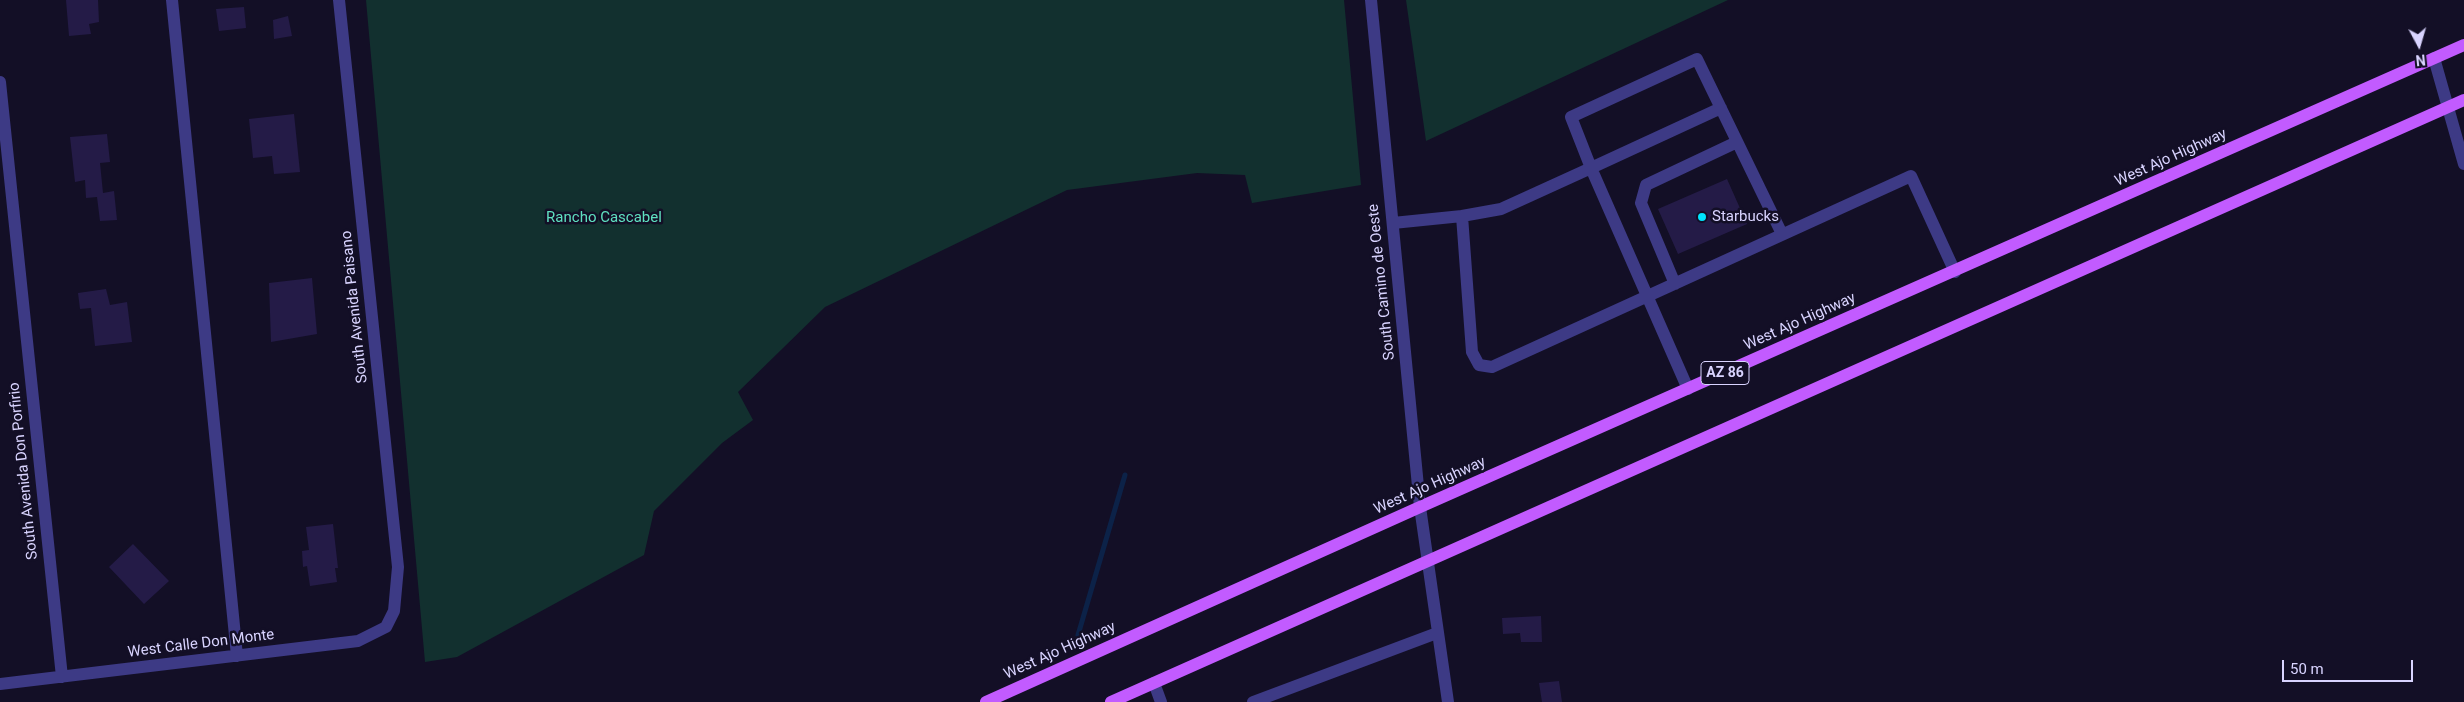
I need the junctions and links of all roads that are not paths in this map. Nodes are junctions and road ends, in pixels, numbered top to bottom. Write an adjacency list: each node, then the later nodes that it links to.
1 (172, 0): 24 (street)
2 (339, 0): 22 (street, South Avenida Paisano)
3 (1371, 0): 14 (street, South Camino de Oeste)
4 (2464, 45): 5 (main road, West Ajo Highway / AZ 86)
5 (2434, 58): 8 (street); 16 (main road, West Ajo Highway / AZ 86)
6 (0, 82): 25 (street, South Avenida Don Porfirio)
7 (2464, 100): 8 (main road)
8 (2448, 107): 11 (street); 21 (main road)
9 (1721, 108): 10 (street); 12 (street); 12 (street)
10 (1738, 142): 15 (street); 17 (street)
11 (2464, 164)
12 (1591, 168): 13 (street); 18 (street)
13 (1462, 216): 14 (street); 18 (street)
14 (1393, 223): 20 (street, South Camino de Oeste)
15 (1782, 234): 16 (street); 17 (street)
16 (1955, 272): 19 (main road, West Ajo Highway / AZ 86)
17 (1675, 284): 18 (street)
18 (1649, 295): 19 (street)
19 (1688, 389): 20 (main road, West Ajo Highway / AZ 86)
20 (1420, 507): 21 (street, South Camino de Oeste); 28 (main road, West Ajo Highway / AZ 86)
21 (1427, 560): 23 (street, South Camino de Oeste); 26 (main road)
22 (394, 611): 24 (street, West Calle Don Monte)
23 (1437, 633): 31 (street); 32 (street, South Camino de Oeste)
24 (237, 656): 25 (street, West Calle Don Monte)
25 (62, 677): 27 (street, West Calle Don Monte)
26 (1154, 682): 29 (main road); 30 (street)
27 (0, 684)
28 (986, 702)
29 (1111, 702)
30 (1161, 702)
31 (1253, 702)
32 (1448, 702)

